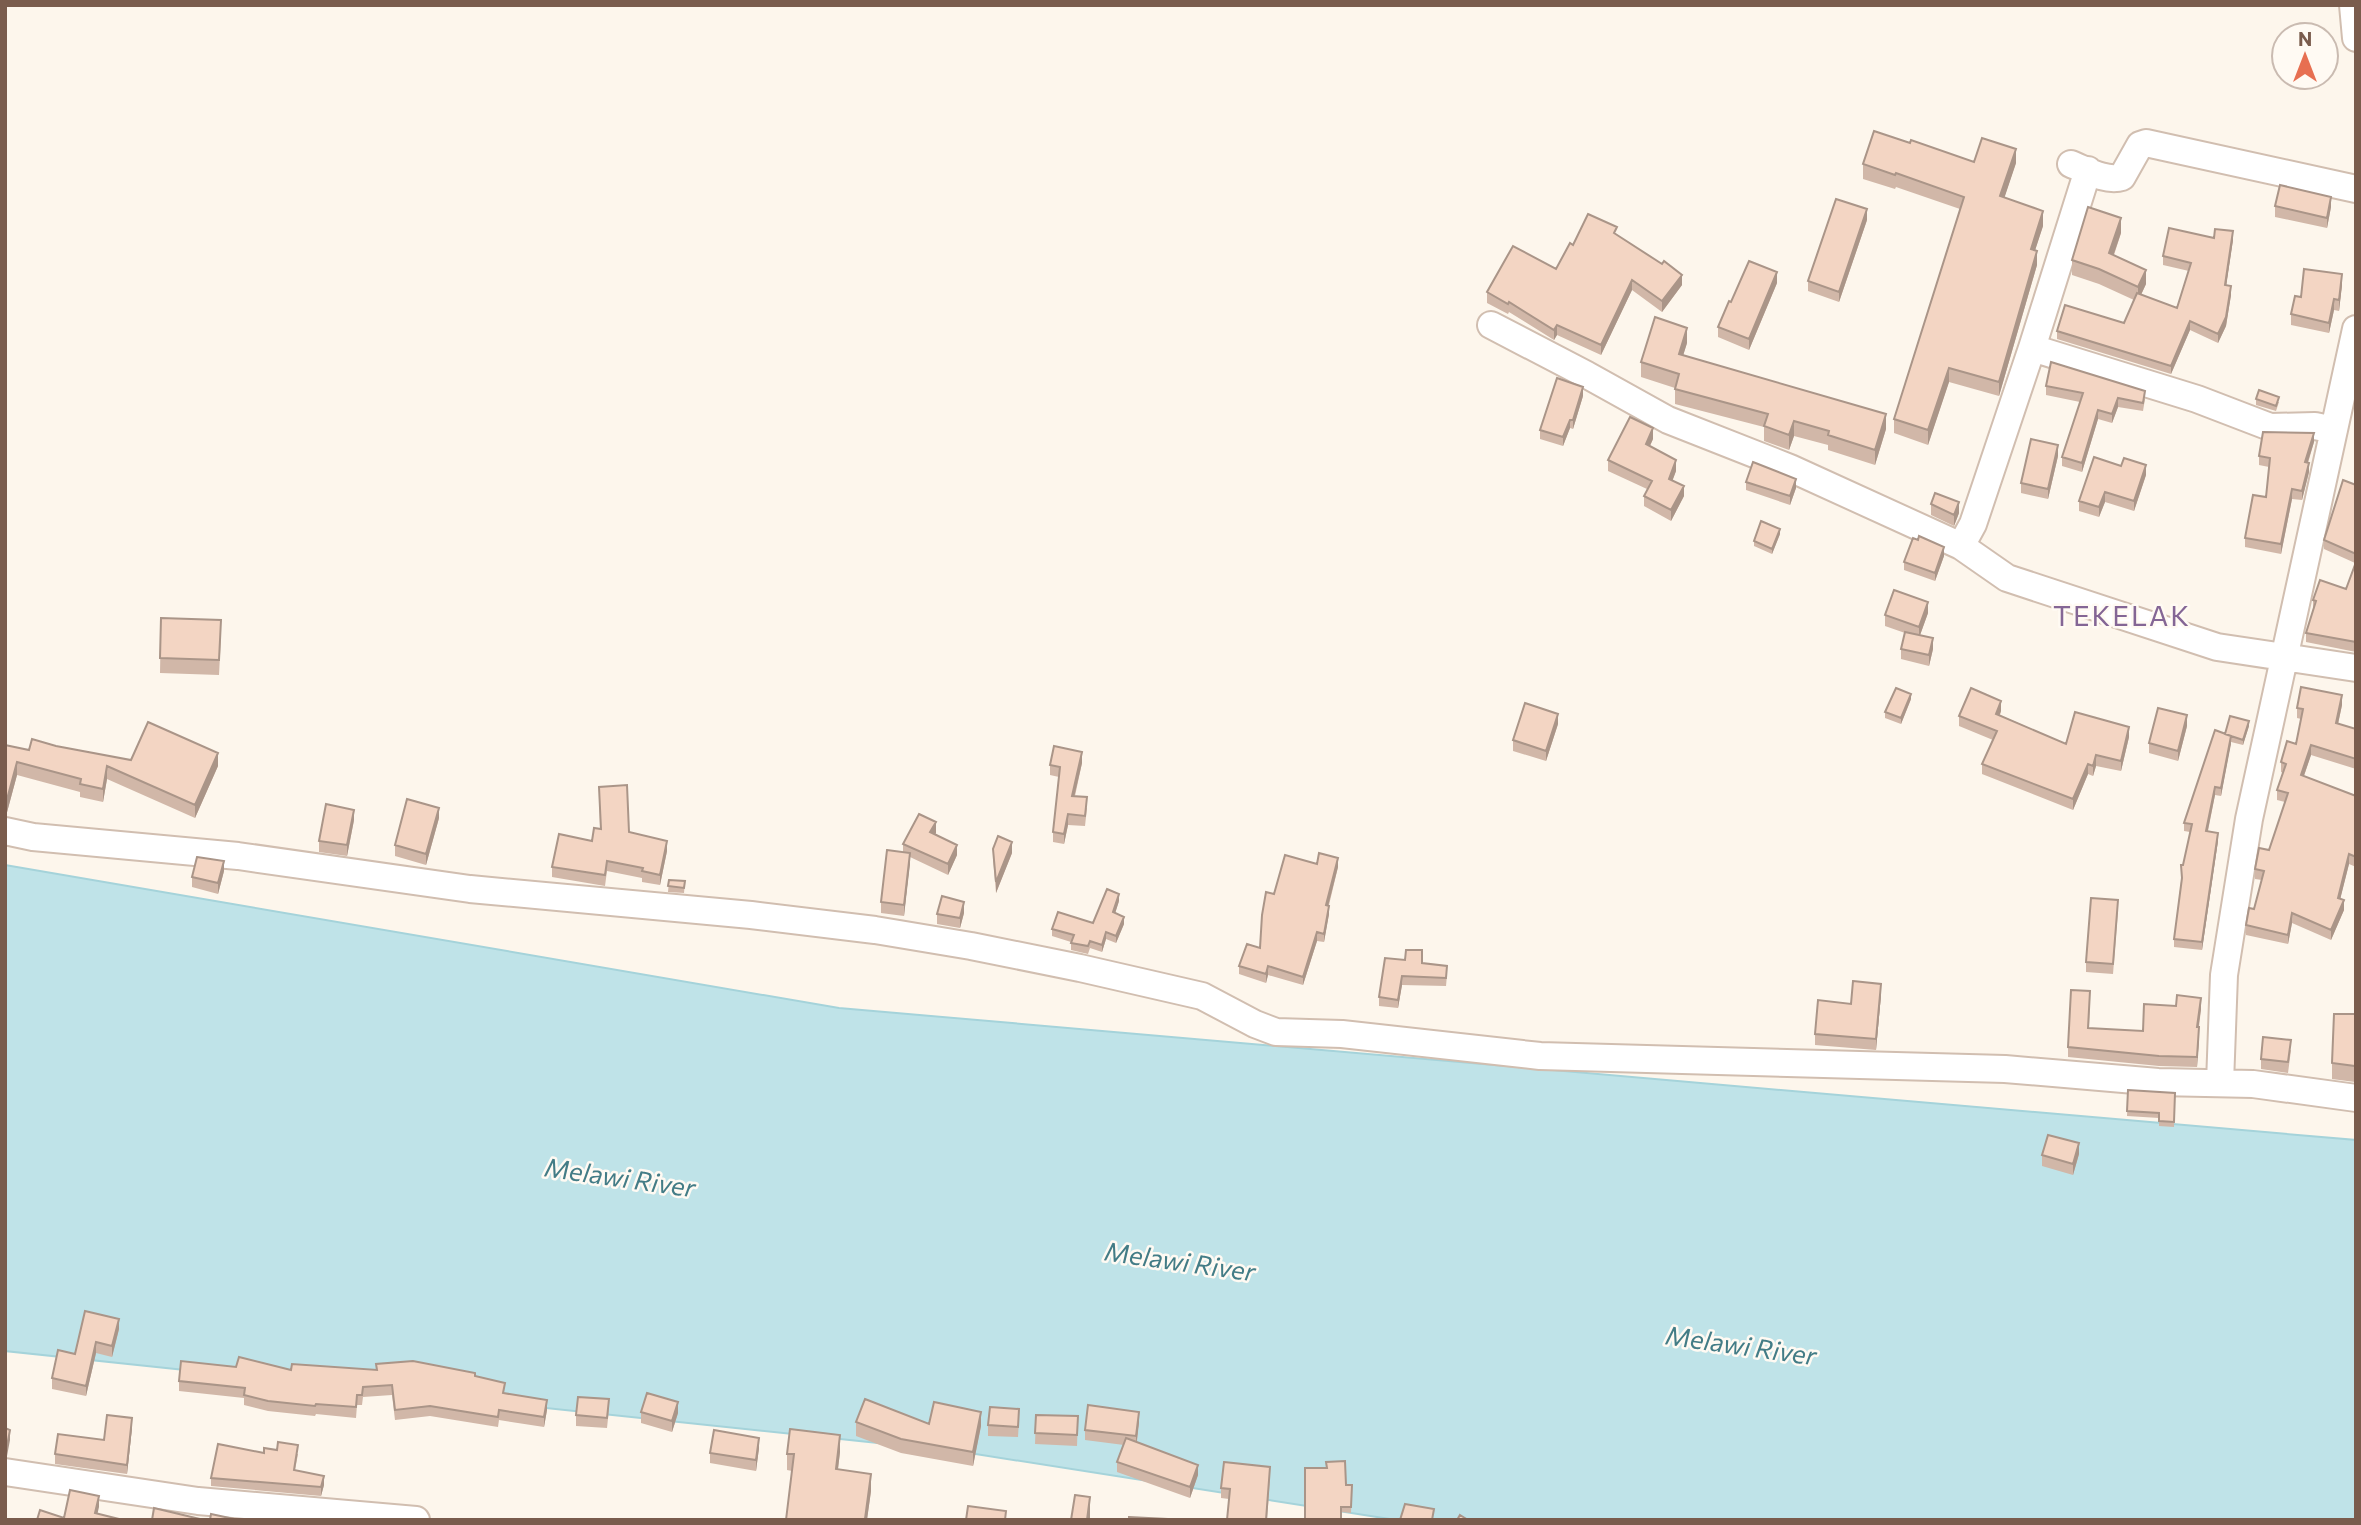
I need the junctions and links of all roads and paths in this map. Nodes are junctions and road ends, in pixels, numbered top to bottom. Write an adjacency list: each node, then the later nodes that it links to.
1 (2353, 5): 2 (street)
2 (2356, 38)
3 (2356, 189): 6 (street)
4 (1491, 325): 8 (street)
5 (2356, 329): 7 (street)
6 (2032, 348): 7 (street); 8 (street)
7 (2334, 430): 9 (street)
8 (1961, 546): 9 (street)
9 (2286, 656): 10 (street); 12 (street)
10 (2356, 668)
11 (5, 831): 12 (street)
12 (2220, 1083): 13 (street)
13 (2356, 1098)
14 (5, 1472): 15 (street)
15 (196, 1510): 16 (street)
16 (416, 1520)

